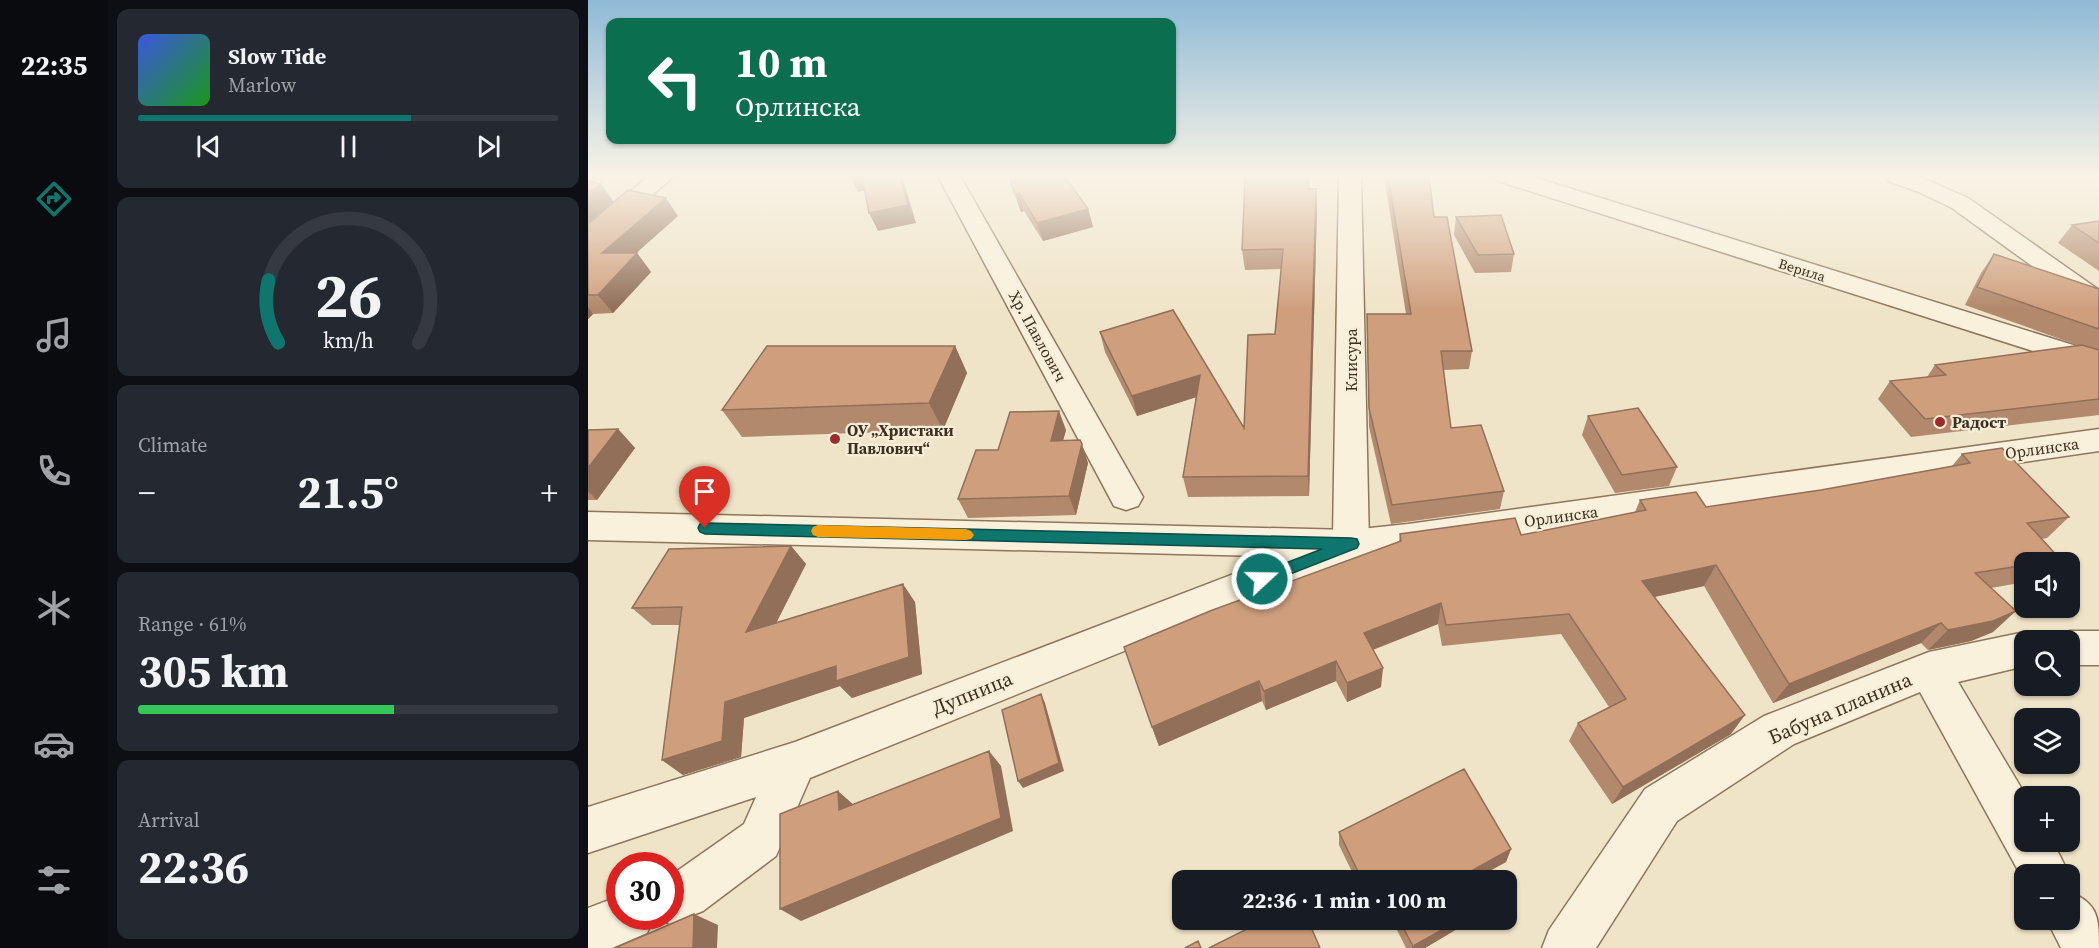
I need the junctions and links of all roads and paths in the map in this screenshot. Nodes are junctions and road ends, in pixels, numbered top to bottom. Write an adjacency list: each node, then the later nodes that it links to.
1 (609, 220): 6 (street)
2 (973, 220): 10 (street, Хр. Павлович)
3 (1350, 220): 12 (street, Клисура)
4 (1646, 220): 8 (street, Верила)
5 (1984, 220): 7 (street)
6 (588, 238)
7 (2099, 302)
8 (2099, 363)
9 (2099, 440): 12 (street, Орлинска)
10 (1126, 497)
11 (588, 526): 12 (street, Орлинска)
12 (1351, 544): 17 (street, Дупница)
13 (2080, 648): 14 (street)
14 (2099, 648)
15 (2014, 651): 16 (street, Бабуна планина)
16 (1929, 670): 18 (street); 23 (street, Бабуна планина)
17 (795, 763): 19 (street, Дупница); 20 (street)
18 (2014, 819)
19 (588, 830)
20 (684, 895)
21 (606, 926): 22 (street)
22 (588, 933)
23 (1567, 948)

